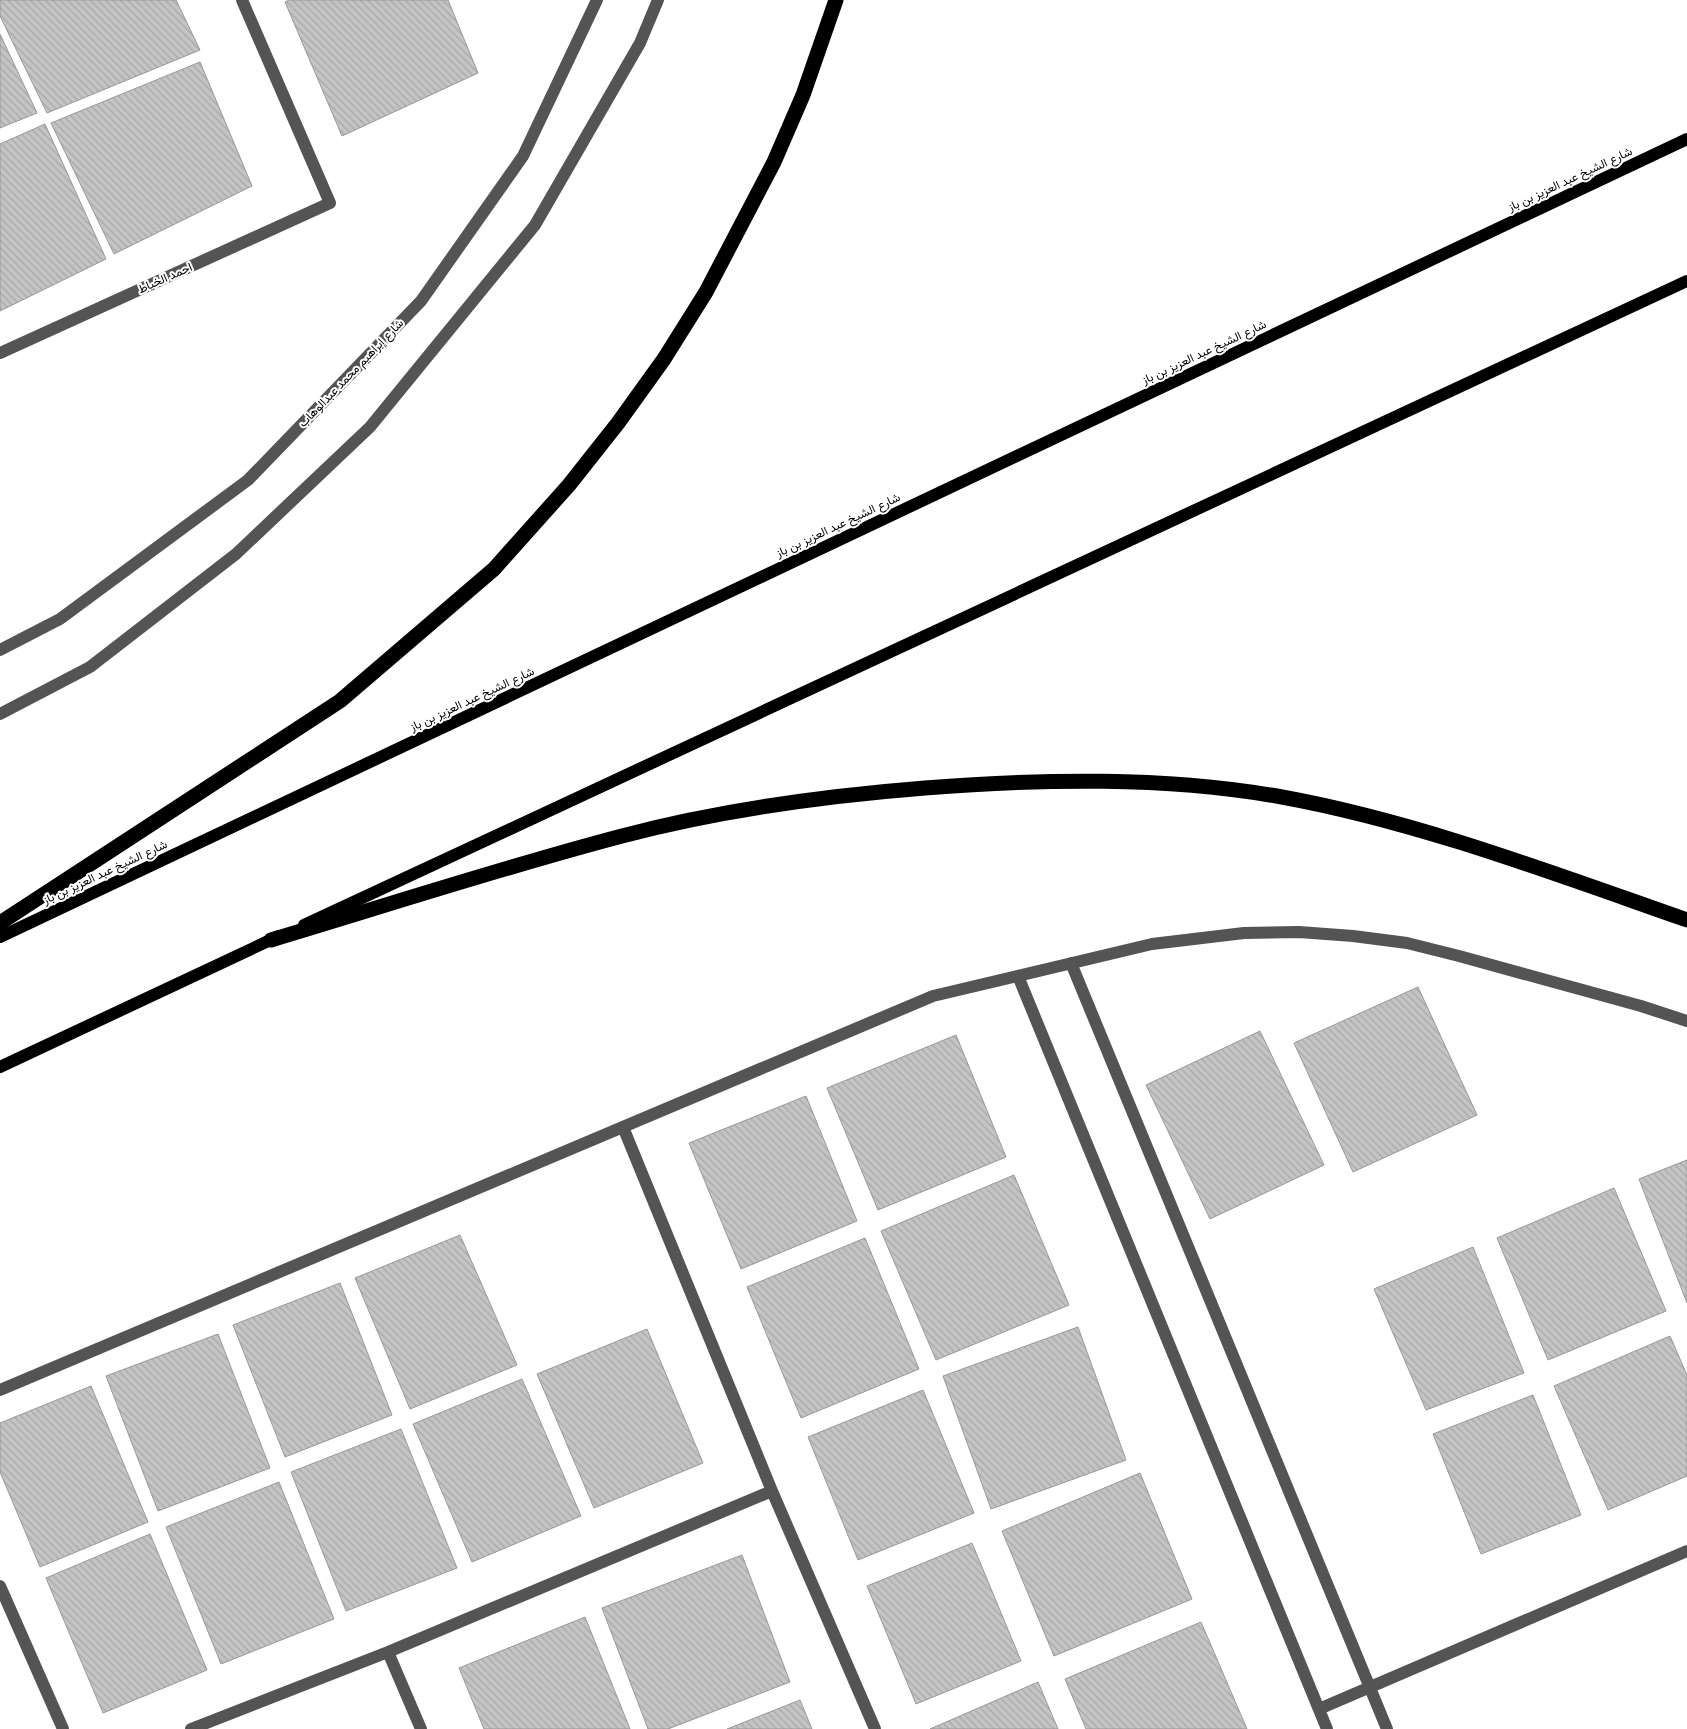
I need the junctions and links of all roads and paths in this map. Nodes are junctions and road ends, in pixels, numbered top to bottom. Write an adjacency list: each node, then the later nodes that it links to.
1 (242, 0): 7 (street, احمد الخياط)
2 (597, 0): 8 (street, شارع إبراهيم محمد عبدالوهاب)
3 (658, 0): 9 (street)
4 (836, 0): 11 (highway)
5 (1687, 139): 12 (main road, شارع الشيخ عبد العزيز بن باز)
6 (1687, 281): 13 (main road)
7 (0, 353)
8 (0, 650)
9 (0, 714)
10 (1687, 920): 13 (highway)
11 (0, 923)
12 (0, 937)
13 (272, 940): 17 (main road)
14 (1071, 963): 15 (street); 16 (street); 24 (street)
15 (1018, 976): 18 (street); 25 (street)
16 (1687, 1021)
17 (0, 1067)
18 (623, 1127): 19 (street); 20 (street)
19 (0, 1390)
20 (772, 1491): 23 (street); 29 (street)
21 (1687, 1551): 24 (street)
22 (0, 1586): 26 (street)
23 (388, 1652): 27 (street); 28 (street)
24 (1370, 1687): 25 (street); 31 (street)
25 (1319, 1709): 30 (street)
26 (63, 1729)
27 (191, 1729)
28 (421, 1729)
29 (875, 1729)
30 (1327, 1729)
31 (1387, 1729)

